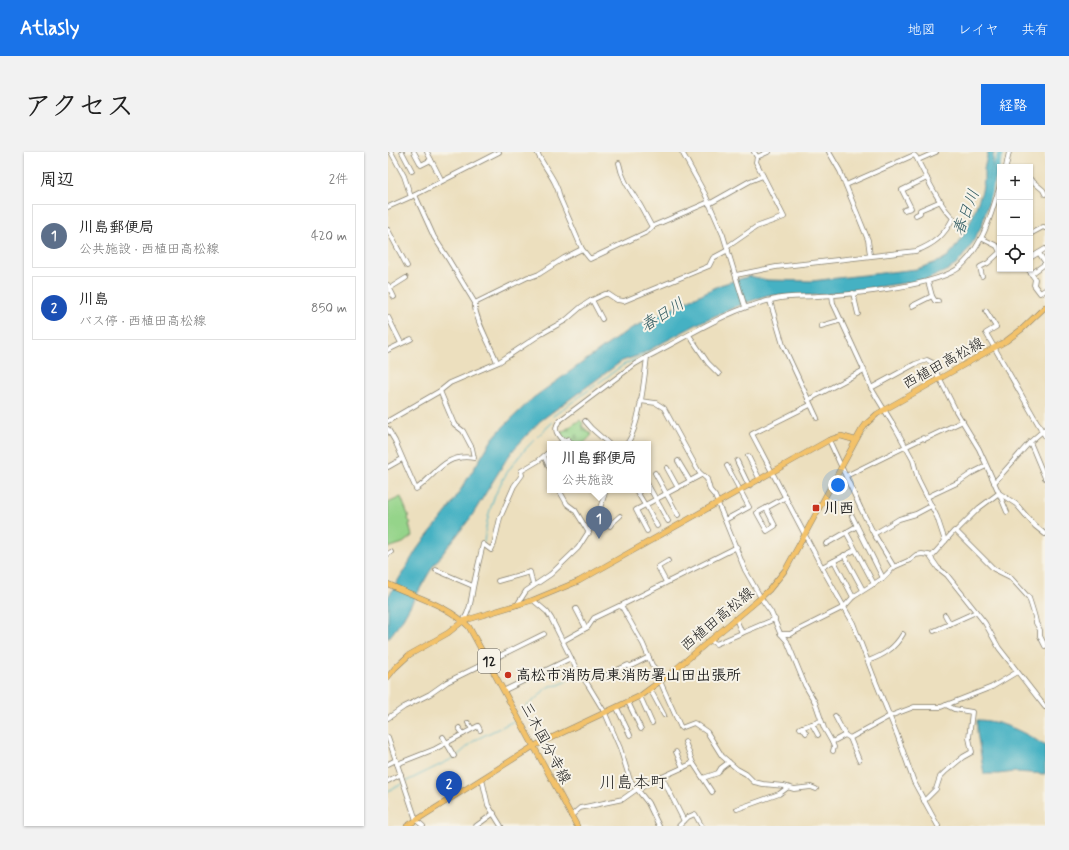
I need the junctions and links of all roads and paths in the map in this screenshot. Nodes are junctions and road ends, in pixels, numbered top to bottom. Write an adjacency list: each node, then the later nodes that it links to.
1 (402, 152): 18 (street)
2 (414, 152): 14 (street)
3 (427, 152): 14 (street)
4 (499, 152): 21 (street)
5 (537, 152): 39 (street)
6 (682, 152): 28 (street)
7 (754, 152): 13 (street)
8 (768, 152): 13 (street)
9 (829, 152): 23 (street)
10 (936, 152): 15 (street)
11 (1009, 152): 17 (street)
12 (390, 154): 26 (street)
13 (757, 157): 19 (street)
14 (431, 160): 21 (street)
15 (918, 160): 20 (street); 23 (street)
16 (619, 163): 32 (street)
17 (1007, 164)
18 (412, 171)
19 (763, 176): 28 (street); 38 (street)
20 (927, 178): 27 (street); 30 (street)
21 (442, 181): 26 (street)
22 (1033, 182): 25 (street)
23 (846, 185): 43 (street)
24 (997, 194): 36 (street)
25 (1045, 194)
26 (413, 196): 29 (street); 61 (street)
27 (941, 201): 31 (street); 43 (street)
28 (709, 203): 32 (street); 38 (street)
29 (388, 207)
30 (904, 210)
31 (916, 215)
32 (652, 227): 39 (street)
33 (1045, 228): 35 (street)
34 (388, 230): 46 (street)
35 (1033, 232)
36 (981, 238): 37 (street); 51 (street)
37 (997, 246)
38 (727, 248): 48 (street); 58 (street)
39 (582, 249): 61 (street)
40 (1045, 249): 41 (street)
41 (1039, 253): 44 (street); 45 (street)
42 (997, 255): 49 (street)
43 (870, 256): 48 (street)
44 (1033, 256)
45 (1045, 263): 47 (street)
46 (407, 266)
47 (1031, 274): 53 (street)
48 (736, 276): 62 (street)
49 (982, 276)
50 (406, 278): 52 (street)
51 (928, 281): 54 (street); 56 (street)
52 (389, 286): 57 (street)
53 (1045, 290)
54 (853, 293): 55 (street); 66 (street)
55 (832, 295): 59 (street); 69 (street)
56 (932, 296): 60 (street); 63 (street)
57 (394, 297)
58 (592, 300): 68 (street); 77 (street)
59 (770, 300): 62 (street); 84 (street)
60 (938, 301)
61 (474, 303): 77 (street)
62 (745, 306): 71 (street)
63 (912, 306)
64 (1045, 307): 74 (main road, 西植田高松線)
65 (986, 311): 74 (street)
66 (858, 314)
67 (388, 317): 73 (street)
68 (602, 319)
69 (842, 320): 70 (street); 78 (street)
70 (821, 326)
71 (689, 335): 76 (street); 79 (street)
72 (411, 339): 73 (street)
73 (401, 343): 75 (street)
74 (996, 347): 80 (main road, 西植田高松線); 91 (street)
75 (388, 350)
76 (647, 357): 83 (street); 95 (street)
77 (497, 362): 82 (street)
78 (864, 370): 81 (street); 84 (street)
79 (719, 374)
80 (939, 379): 81 (street); 85 (main road, 西植田高松線); 89 (street)
81 (871, 388): 85 (street)
82 (440, 391): 87 (street); 103 (street)
83 (640, 401): 97 (street); 114 (street)
84 (809, 402): 86 (street); 113 (street)
85 (885, 409): 94 (main road, 西植田高松線); 99 (street)
86 (817, 418)
87 (388, 420)
88 (585, 421): 96 (street)
89 (963, 421): 99 (street); 109 (street)
90 (388, 429): 103 (street)
91 (1044, 430): 92 (street); 98 (street)
92 (1045, 436)
93 (829, 440): 94 (main road); 107 (street); 113 (main road)
94 (856, 440): 107 (main road, 西植田高松線)
95 (560, 441)
96 (606, 441)
97 (629, 441)
98 (1030, 442): 116 (street); 119 (street)
99 (905, 447): 115 (street); 130 (street)
100 (547, 454): 101 (street)
101 (544, 456): 106 (street); 169 (street)
102 (748, 456): 117 (street)
103 (402, 459): 110 (street)
104 (737, 460): 120 (street)
105 (678, 461): 118 (street)
106 (547, 462)
107 (842, 465): 115 (street); 149 (main road, 西植田高松線)
108 (727, 466): 123 (street)
109 (986, 466): 119 (street); 130 (street)
110 (388, 467)
111 (667, 468): 121 (street)
112 (655, 473): 128 (street)
113 (772, 473): 117 (main road); 129 (street)
114 (701, 475): 118 (street); 132 (street)
115 (846, 476): 150 (street)
116 (1045, 478)
117 (760, 480): 120 (main road)
118 (690, 481): 121 (street)
119 (994, 483): 127 (street)
120 (749, 486): 123 (main road)
121 (678, 488): 128 (street)
122 (651, 490): 131 (street)
123 (740, 491): 132 (main road); 142 (street)
124 (562, 493): 148 (street)
125 (605, 493): 140 (street)
126 (638, 493): 133 (street)
127 (999, 493): 136 (street); 146 (street); 151 (street)
128 (667, 494): 131 (street); 137 (street)
129 (786, 497): 135 (street); 149 (street)
130 (926, 497): 134 (street)
131 (656, 500): 133 (street); 141 (street)
132 (718, 503): 142 (street); 173 (main road)
133 (646, 505): 143 (street); 145 (street)
134 (931, 506): 150 (street); 152 (street)
135 (766, 508): 135 (street)
136 (1008, 512)
137 (678, 515)
138 (620, 516): 140 (street)
139 (852, 516): 144 (street)
140 (596, 520): 148 (street)
141 (668, 520)
142 (725, 520): 154 (street)
143 (657, 526)
144 (857, 526): 147 (street); 163 (street)
145 (647, 531)
146 (956, 531): 152 (street); 194 (street)
147 (846, 532): 153 (street); 155 (street)
148 (589, 533): 168 (street)
149 (806, 534): 160 (street); 172 (main road, 西植田高松線)
150 (874, 534): 161 (street)
151 (1045, 534)
152 (945, 541): 157 (street)
153 (826, 544)
154 (737, 547): 165 (street); 172 (street)
155 (855, 550): 156 (street); 166 (street)
156 (844, 555): 158 (street); 170 (street)
157 (932, 556): 161 (street); 178 (street)
158 (834, 560): 160 (street); 171 (street)
159 (668, 561): 165 (street)
160 (822, 567): 176 (street)
161 (894, 567): 163 (street)
162 (436, 570): 169 (street)
163 (883, 578): 166 (street)
164 (498, 581): 168 (street)
165 (666, 582): 175 (street)
166 (874, 584): 170 (street)
167 (389, 585): 182 (main road, 三木国分寺線 / 12)
168 (534, 585): 174 (street)
169 (473, 586): 182 (street)
170 (862, 590): 171 (street)
171 (853, 597): 176 (street)
172 (761, 598): 180 (main road, 西植田高松線); 181 (street)
173 (533, 600): 174 (main road); 193 (street)
174 (517, 605): 182 (main road)
175 (620, 606): 184 (street); 195 (street)
176 (844, 606): 189 (street); 198 (street)
177 (576, 609): 184 (street)
178 (976, 612): 183 (street); 199 (street)
179 (946, 615): 183 (street)
180 (736, 619): 186 (street); 191 (main road, 西植田高松線)
181 (775, 619): 186 (street); 188 (street)
182 (463, 621): 197 (main road, 三木国分寺線 / 12); 200 (main road)
183 (950, 624): 185 (street)
184 (586, 628): 193 (street)
185 (934, 631)
186 (742, 633): 191 (street)
187 (544, 634): 197 (street)
188 (781, 634): 189 (street); 192 (street)
189 (790, 634): 192 (street)
190 (903, 634): 198 (street)
191 (710, 640): 202 (main road, 西植田高松線)
192 (787, 640): 215 (street)
193 (563, 641): 196 (street)
194 (1045, 646)
195 (649, 657): 201 (street); 202 (street)
196 (571, 658): 204 (street); 210 (street)
197 (488, 660): 204 (main road, 三木国分寺線 / 12); 214 (street)
198 (868, 661): 213 (street)
199 (1017, 672): 207 (street); 208 (street)
200 (388, 677)
201 (600, 678)
202 (661, 680): 203 (main road, 西植田高松線); 240 (street)
203 (650, 689): 205 (main road, 西植田高松線); 211 (street)
204 (504, 690): 234 (main road, 三木国分寺線 / 12)
205 (640, 696): 206 (main road, 西植田高松線); 217 (street)
206 (628, 702): 209 (main road, 西植田高松線); 221 (street)
207 (946, 705): 213 (street); 254 (street)
208 (1045, 707)
209 (617, 708): 210 (main road, 西植田高松線); 226 (street)
210 (605, 713): 234 (main road, 西植田高松線); 252 (street)
211 (664, 715)
212 (835, 716): 225 (street)
213 (890, 716): 230 (street); 254 (street)
214 (388, 718)
215 (821, 721): 218 (street); 232 (street)
216 (468, 723): 220 (street)
217 (652, 723)
218 (812, 724): 223 (street); 227 (street)
219 (459, 728): 224 (street)
220 (472, 729): 222 (street); 224 (street)
221 (641, 729)
222 (480, 730)
223 (806, 733)
224 (463, 734): 233 (street)
225 (845, 734): 230 (street); 232 (street)
226 (630, 735)
227 (818, 735)
228 (388, 737): 238 (street)
229 (443, 737): 233 (street)
230 (850, 738): 239 (street)
231 (685, 742): 241 (street)
232 (832, 742): 235 (street)
233 (447, 743): 237 (street); 243 (street)
234 (534, 746): 249 (main road, 西植田高松線); 257 (main road, 三木国分寺線 / 12)
235 (833, 751)
236 (676, 752): 244 (street)
237 (454, 756)
238 (396, 760): 242 (street); 243 (street)
239 (859, 760)
240 (729, 762): 247 (street); 250 (street)
241 (693, 763): 244 (street); 247 (street)
242 (388, 764)
243 (397, 764): 245 (street)
244 (683, 768): 246 (street)
245 (401, 774): 248 (street); 258 (street)
246 (662, 777): 252 (street); 259 (street)
247 (703, 778): 253 (street)
248 (388, 780)
249 (482, 780): 256 (street); 258 (main road, 西植田高松線)
250 (787, 788): 251 (street); 255 (street)
251 (816, 788)
252 (638, 790): 257 (street); 266 (street)
253 (712, 792)
254 (924, 801): 268 (street)
255 (736, 809)
256 (494, 813): 263 (street); 264 (street)
257 (571, 816): 265 (main road, 三木国分寺線 / 12)
258 (416, 820): 261 (main road, 西植田高松線); 262 (street)
259 (684, 821): 260 (street); 267 (street)
260 (701, 825)
261 (407, 826)
262 (423, 826)
263 (476, 826)
264 (501, 826)
265 (577, 826)
266 (659, 826)
267 (680, 826)
268 (938, 826)

